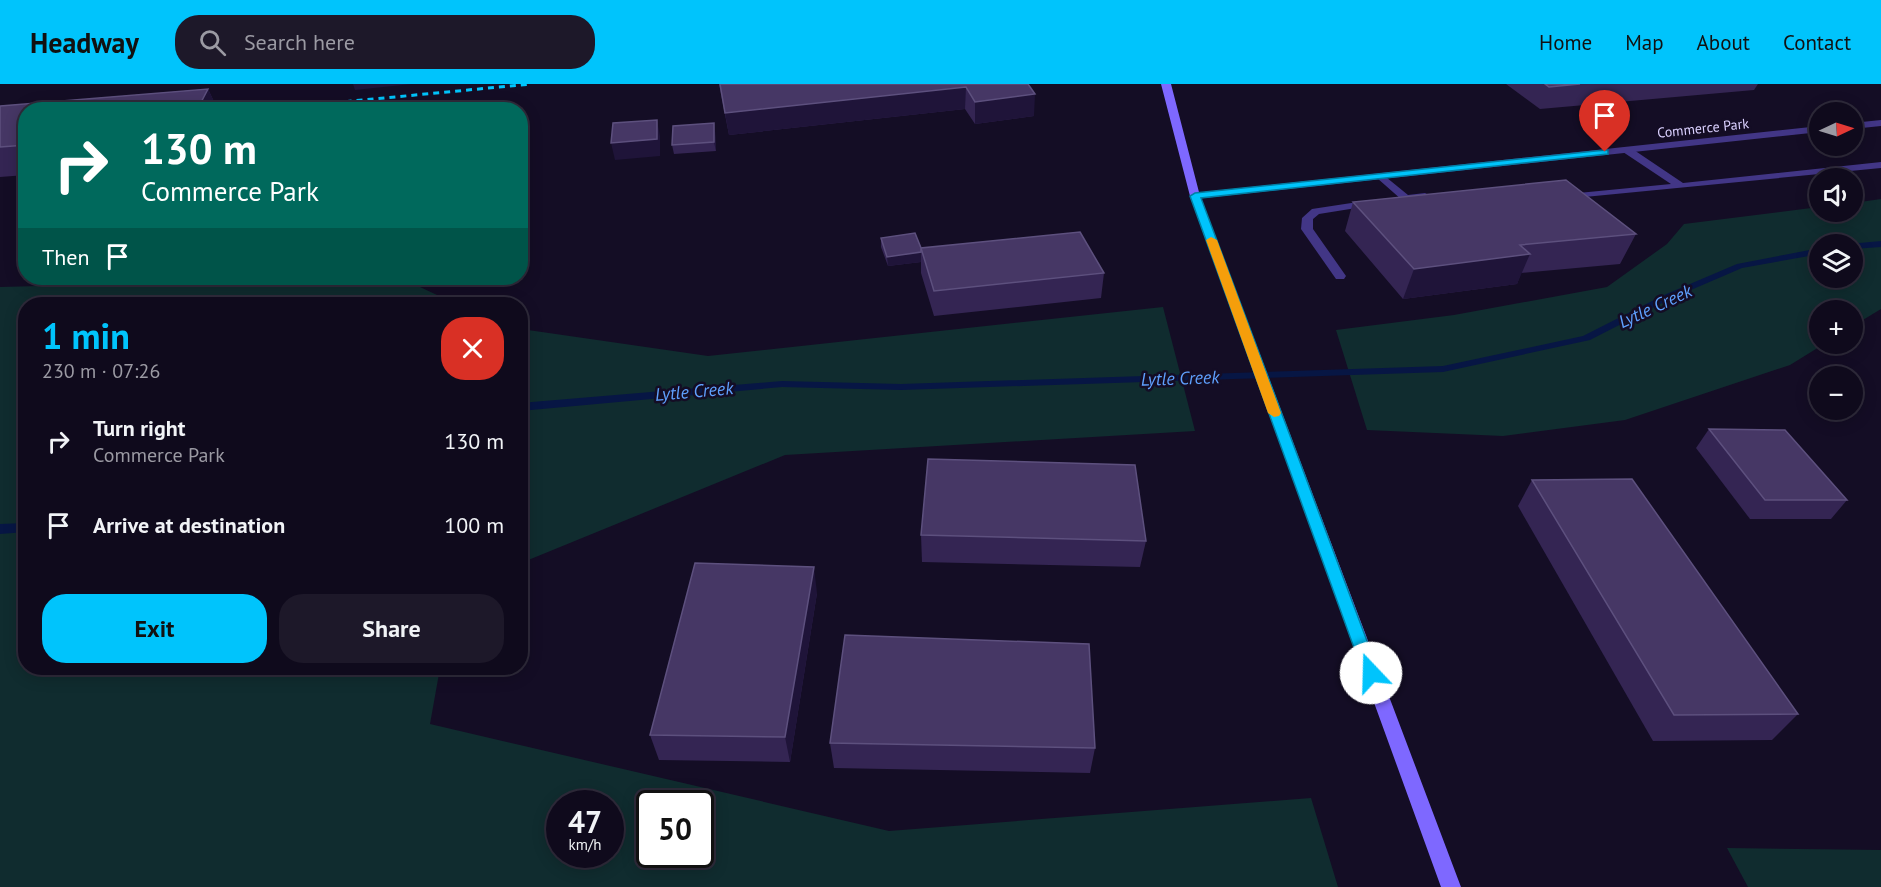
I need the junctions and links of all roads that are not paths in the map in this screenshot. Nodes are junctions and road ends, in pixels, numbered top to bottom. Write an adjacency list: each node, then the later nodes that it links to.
1 (1166, 84): 11 (main road)
2 (1881, 123): 3 (street)
3 (1863, 125)
4 (1809, 130): 5 (street, Commerce Park)
5 (1628, 150): 7 (street, Commerce Park); 8 (street)
6 (1881, 165): 8 (street)
7 (1381, 176): 11 (street, Commerce Park); 12 (street)
8 (1681, 186): 9 (street)
9 (1554, 194)
10 (1441, 195): 12 (street)
11 (1195, 196): 14 (main road)
12 (1395, 199): 13 (street)
13 (1340, 276)
14 (1451, 887)

